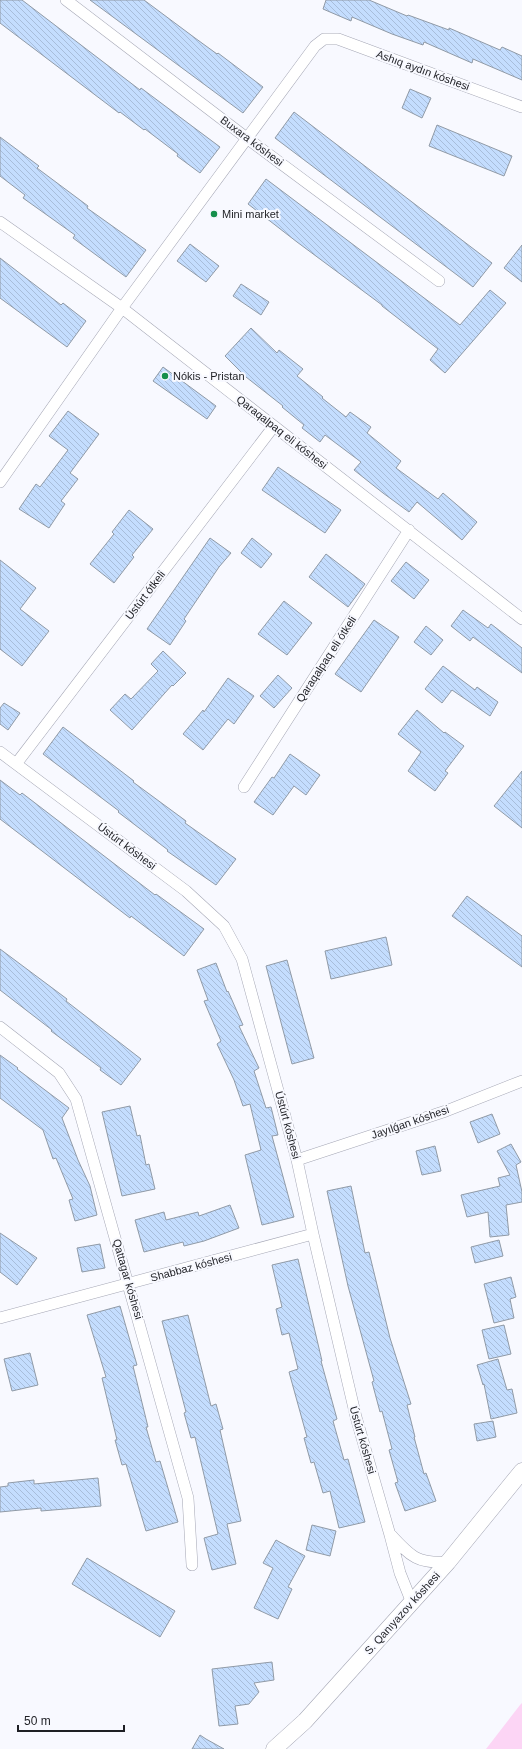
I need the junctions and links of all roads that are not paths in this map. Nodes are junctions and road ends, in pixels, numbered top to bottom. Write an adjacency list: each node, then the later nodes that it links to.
1 (66, 0): 3 (street, Buxara kóshesi)
2 (522, 107): 3 (street, Ashıq aydın kóshesi)
3 (248, 138): 5 (street, Buxara kóshesi); 6 (street)
4 (0, 222): 6 (street, Qaraqalpaq eli kóshesi)
5 (439, 281)
6 (122, 308): 7 (street, Qaraqalpaq eli kóshesi); 8 (street)
7 (274, 426): 9 (street, Qaraqalpaq eli kóshesi); 12 (street, Ústúrt ótkeli)
8 (0, 482)
9 (409, 530): 10 (street, Qaraqalpaq eli kóshesi); 13 (street, Qaraqalpaq eli ótkeli)
10 (522, 619)
11 (0, 752): 12 (street, Ústúrt kóshesi)
12 (16, 764): 16 (street, Ústúrt kóshesi)
13 (244, 787)
14 (0, 1027): 18 (street, Qattagar kóshesi)
15 (522, 1081): 16 (street, Jayılǵan kóshesi)
16 (297, 1160): 17 (street, Ústúrt kóshesi)
17 (313, 1234): 18 (street, Shabbaz kóshesi); 21 (street, Ústúrt kóshesi)
18 (129, 1284): 19 (street, Shabbaz kóshesi); 23 (street, Qattagar kóshesi)
19 (0, 1318)
20 (522, 1471): 22 (street, S. Qanıyazov kóshesi)
21 (390, 1535): 22 (street); 24 (street, Ústúrt kóshesi)
22 (448, 1562): 24 (street, S. Qanıyazov kóshesi)
23 (192, 1565)
24 (412, 1602): 25 (street, S. Qanıyazov kóshesi)
25 (274, 1749)

